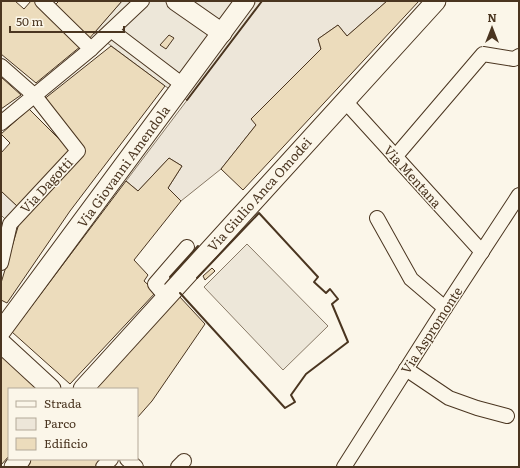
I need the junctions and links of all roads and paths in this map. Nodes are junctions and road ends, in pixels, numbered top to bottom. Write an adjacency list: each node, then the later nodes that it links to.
1 (42, 1): 8 (street)
2 (142, 1): 6 (street)
3 (176, 1): 7 (main road)
4 (245, 1): 7 (main road, Via Giovanni Amendola)
5 (436, 1): 13 (main road, Via Giulio Anca Omodei)
6 (112, 31): 8 (street); 11 (street)
7 (222, 33): 11 (main road, Via Giovanni Amendola)
8 (91, 50): 12 (street)
9 (519, 56): 15 (street)
10 (1, 66): 12 (street)
11 (183, 85): 24 (main road, Via Giovanni Amendola)
12 (35, 96): 14 (street); 18 (street, Via Dagotti)
13 (344, 100): 15 (street, Via Mentana); 22 (main road, Via Giulio Anca Omodei)
14 (1, 123)
15 (395, 156): 20 (street, Via Mentana)
16 (519, 195): 20 (street, Via Aspromonte)
17 (377, 218): 23 (street)
18 (5, 224): 21 (street, Via Dagotti)
19 (187, 247): 22 (street)
20 (482, 252): 23 (street, Via Aspromonte)
21 (1, 262)
22 (166, 297): 28 (main road, Via Giulio Anca Omodei)
23 (445, 308): 26 (street, Via Aspromonte)
24 (1, 331)
25 (1, 343): 27 (main road)
26 (406, 369): 29 (street); 32 (street, Via Aspromonte)
27 (50, 388)
28 (84, 388)
29 (507, 416)
30 (128, 460): 31 (street)
31 (136, 467)
32 (344, 467)

